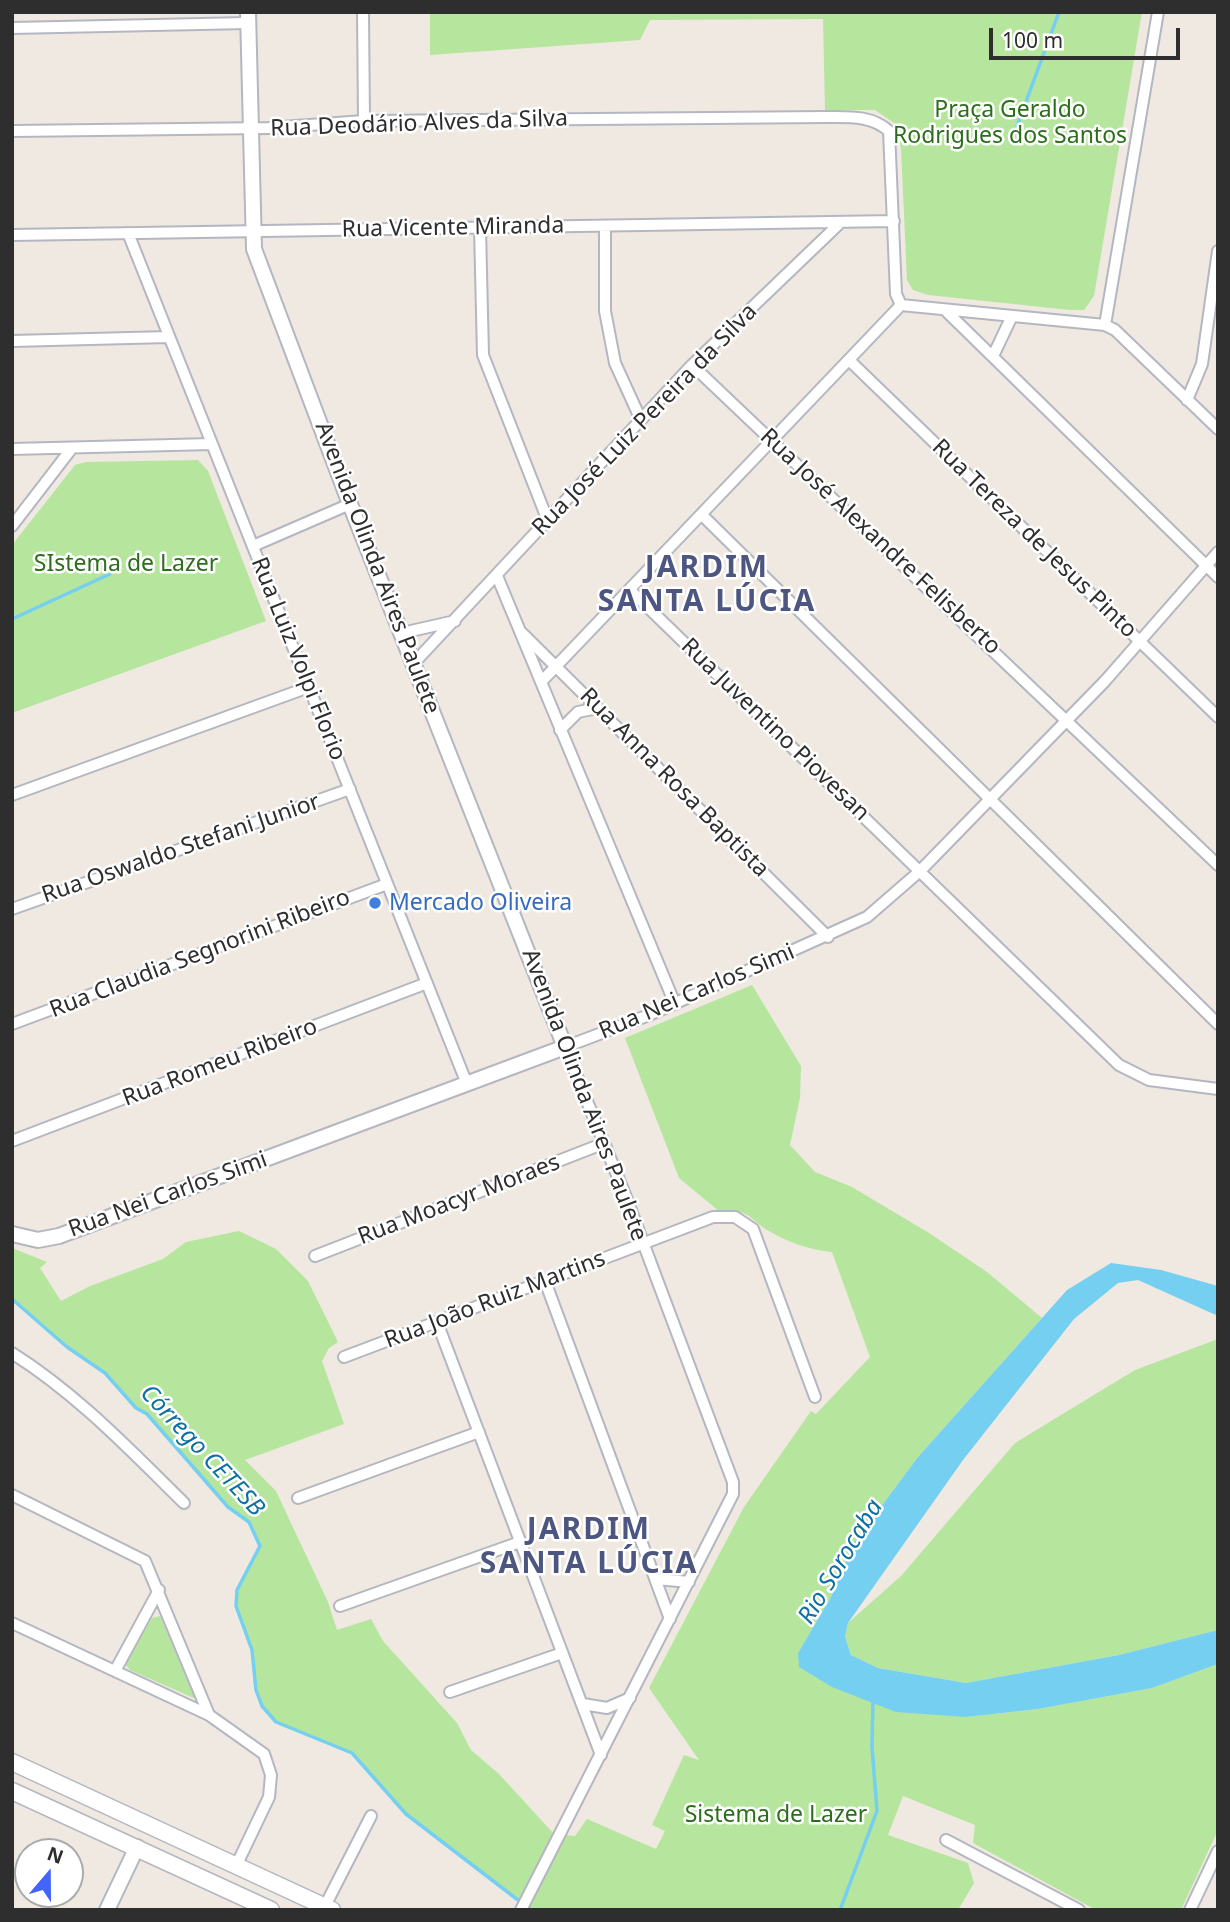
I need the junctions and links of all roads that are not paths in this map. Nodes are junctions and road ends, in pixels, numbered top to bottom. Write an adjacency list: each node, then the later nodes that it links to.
1 (363, 12): 5 (street)
2 (1158, 12): 19 (street)
3 (248, 18): 4 (street); 6 (street, Avenida Olinda Aires Paulete)
4 (12, 28)
5 (364, 121): 6 (street, Rua Deodário Alves da Silva); 8 (street, Rua Deodário Alves da Silva)
6 (251, 128): 7 (street, Rua Deodário Alves da Silva); 12 (street, Avenida Olinda Aires Paulete)
7 (12, 131)
8 (894, 221): 9 (street, Rua Vicente Miranda); 16 (street, Rua Deodário Alves da Silva)
9 (839, 224): 10 (street, Rua Vicente Miranda); 24 (street, Rua José Luiz Pereira da Silva)
10 (605, 226): 11 (street, Rua Vicente Miranda); 26 (street)
11 (480, 228): 12 (street, Rua Vicente Miranda); 34 (street)
12 (253, 230): 13 (street, Rua Vicente Miranda); 32 (street, Avenida Olinda Aires Paulete)
13 (128, 233): 14 (street, Rua Vicente Miranda); 20 (street, Rua Luiz Volpi Florio)
14 (12, 236)
15 (1218, 251): 25 (street)
16 (901, 304): 17 (street); 23 (street)
17 (945, 310): 18 (street); 22 (street)
18 (1012, 316): 19 (street); 22 (street)
19 (1105, 325): 25 (street)
20 (169, 337): 21 (street); 29 (street, Rua Luiz Volpi Florio)
21 (12, 341)
22 (993, 356): 38 (street)
23 (850, 361): 28 (street); 45 (street, Rua Tereza de Jesus Pinto)
24 (692, 365): 26 (street, Rua José Luiz Pereira da Silva); 28 (street, Rua José Alexandre Felisberto)
25 (1187, 400): 27 (street)
26 (640, 420): 34 (street, Rua José Luiz Pereira da Silva)
27 (1218, 429)
28 (773, 441): 33 (street); 52 (street, Rua José Alexandre Felisberto)
29 (212, 444): 30 (street); 36 (street, Rua Luiz Volpi Florio)
30 (72, 448): 31 (street); 35 (street)
31 (12, 449)
32 (350, 504): 36 (street); 44 (street, Avenida Olinda Aires Paulete)
33 (702, 514): 41 (street); 56 (street)
34 (548, 521): 39 (street, Rua José Luiz Pereira da Silva)
35 (12, 526)
36 (253, 546): 49 (street, Rua Luiz Volpi Florio)
37 (1218, 552): 38 (street, Rua Nei Carlos Simi)
38 (1208, 566): 40 (street); 45 (street, Rua Nei Carlos Simi)
39 (497, 576): 42 (street, Rua José Luiz Pereira da Silva); 43 (street)
40 (1218, 577)
41 (630, 590): 47 (street); 58 (street, Rua Juventino Piovesan)
42 (455, 621): 44 (street); 46 (street, Rua José Luiz Pereira da Silva)
43 (519, 631): 47 (street, Rua Anna Rosa Baptista); 48 (street)
44 (402, 633): 46 (street, Avenida Olinda Aires Paulete)
45 (1141, 643): 51 (street, Rua Tereza de Jesus Pinto); 52 (street, Rua Nei Carlos Simi)
46 (414, 663): 66 (street, Avenida Olinda Aires Paulete)
47 (556, 666): 48 (street); 50 (street, Rua Anna Rosa Baptista)
48 (541, 682): 53 (street)
49 (309, 687): 54 (street, Rua Luiz Volpi Florio); 55 (street)
50 (598, 708): 53 (street); 61 (street, Rua Anna Rosa Baptista)
51 (1218, 717)
52 (1068, 719): 56 (street, Rua Nei Carlos Simi); 57 (street, Rua José Alexandre Felisberto)
53 (560, 730): 63 (street)
54 (349, 789): 59 (street, Rua Luiz Volpi Florio); 60 (street, Rua Oswaldo Stefani Junior)
55 (12, 795)
56 (990, 799): 58 (street, Rua Nei Carlos Simi); 65 (street)
57 (1218, 865)
58 (920, 871): 61 (street, Rua Nei Carlos Simi); 68 (street, Rua Juventino Piovesan)
59 (387, 884): 62 (street, Rua Luiz Volpi Florio); 64 (street, Rua Claudia Segnorini Ribeiro)
60 (12, 909)
61 (828, 937): 63 (street, Rua Nei Carlos Simi)
62 (427, 983): 67 (street, Rua Luiz Volpi Florio); 69 (street, Rua Romeu Ribeiro)
63 (675, 1004): 66 (street, Rua Nei Carlos Simi)
64 (12, 1024)
65 (1218, 1024)
66 (565, 1047): 67 (street, Rua Nei Carlos Simi); 70 (street, Avenida Olinda Aires Paulete)
67 (467, 1084): 71 (street, Rua Nei Carlos Simi)
68 (1218, 1089)
69 (12, 1141)
70 (603, 1144): 72 (street, Avenida Olinda Aires Paulete); 73 (street, Rua Moacyr Moraes)
71 (12, 1234)
72 (643, 1244): 74 (street, Rua João Ruiz Martins); 78 (street, Rua João Ruiz Martins); 85 (street, Avenida Olinda Aires Paulete)
73 (315, 1256)
74 (545, 1281): 75 (street, Rua João Ruiz Martins); 84 (street)
75 (437, 1322): 77 (street, Rua João Ruiz Martins); 79 (street)
76 (12, 1353): 82 (street)
77 (344, 1357)
78 (815, 1397)
79 (479, 1432): 81 (street); 83 (street)
80 (12, 1495): 86 (street)
81 (298, 1498)
82 (184, 1503)
83 (520, 1542): 87 (street); 90 (street)
84 (656, 1579): 85 (street); 88 (street)
85 (689, 1582): 88 (street, Avenida Olinda Aires Paulete)
86 (159, 1590): 91 (street); 95 (street)
87 (340, 1606)
88 (670, 1619): 93 (street, Avenida Olinda Aires Paulete)
89 (12, 1623): 91 (street)
90 (562, 1653): 92 (street); 94 (street)
91 (115, 1671): 95 (street)
92 (450, 1692)
93 (631, 1698): 94 (street); 96 (street, Avenida Olinda Aires Paulete)
94 (583, 1704): 96 (street)
95 (209, 1715): 103 (street)
96 (601, 1755): 108 (street, Avenida Olinda Aires Paulete)
97 (12, 1762): 103 (main road)
98 (12, 1791): 101 (main road)
99 (371, 1816): 105 (street)
100 (946, 1840): 109 (street)
101 (137, 1847): 104 (main road); 106 (street)
102 (1218, 1851): 110 (street)
103 (237, 1864): 105 (main road)
104 (242, 1903): 107 (main road)
105 (328, 1908)
106 (107, 1910)
107 (271, 1910)
108 (521, 1910)
109 (1079, 1910)
110 (1190, 1910)

